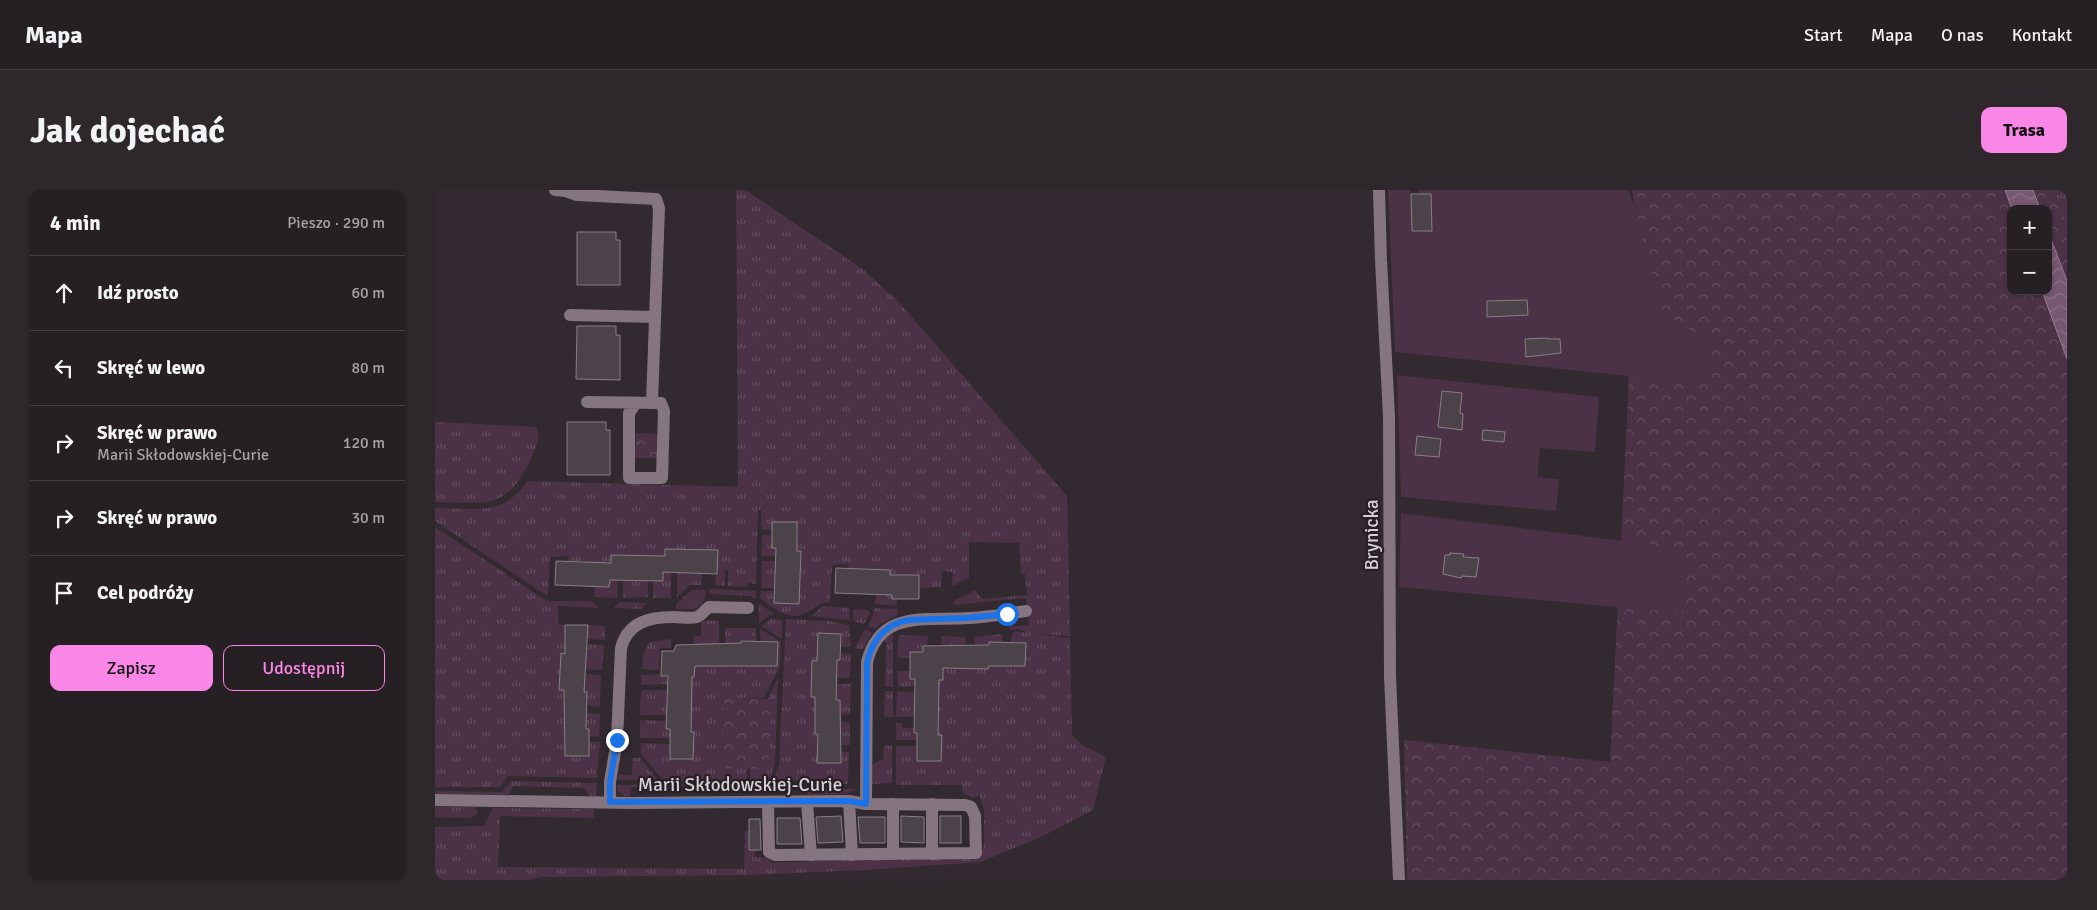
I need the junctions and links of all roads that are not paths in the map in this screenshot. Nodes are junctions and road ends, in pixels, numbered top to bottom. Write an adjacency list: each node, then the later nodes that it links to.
1 (555, 190): 4 (street)
2 (1379, 190): 22 (street, Brynicka)
3 (570, 315): 4 (street)
4 (655, 317): 7 (street)
5 (587, 402): 6 (street)
6 (635, 403): 7 (street); 7 (street)
7 (652, 403)
8 (748, 608): 12 (street)
9 (1026, 611): 15 (street)
10 (435, 800): 12 (street, Marii Skłodowskiej-Curie)
11 (849, 801): 14 (street, Marii Skłodowskiej-Curie); 15 (street, Marii Skłodowskiej-Curie); 21 (street)
12 (610, 802): 13 (street, Marii Skłodowskiej-Curie)
13 (768, 802): 14 (street, Marii Skłodowskiej-Curie); 20 (street)
14 (807, 802): 20 (street)
15 (866, 804): 16 (street, Marii Skłodowskiej-Curie)
16 (893, 804): 17 (street, Marii Skłodowskiej-Curie); 18 (street)
17 (932, 804): 19 (street); 19 (street, Marii Skłodowskiej-Curie)
18 (893, 854): 19 (street); 21 (street)
19 (933, 854)
20 (811, 855): 21 (street)
21 (852, 855)
22 (1399, 880)

